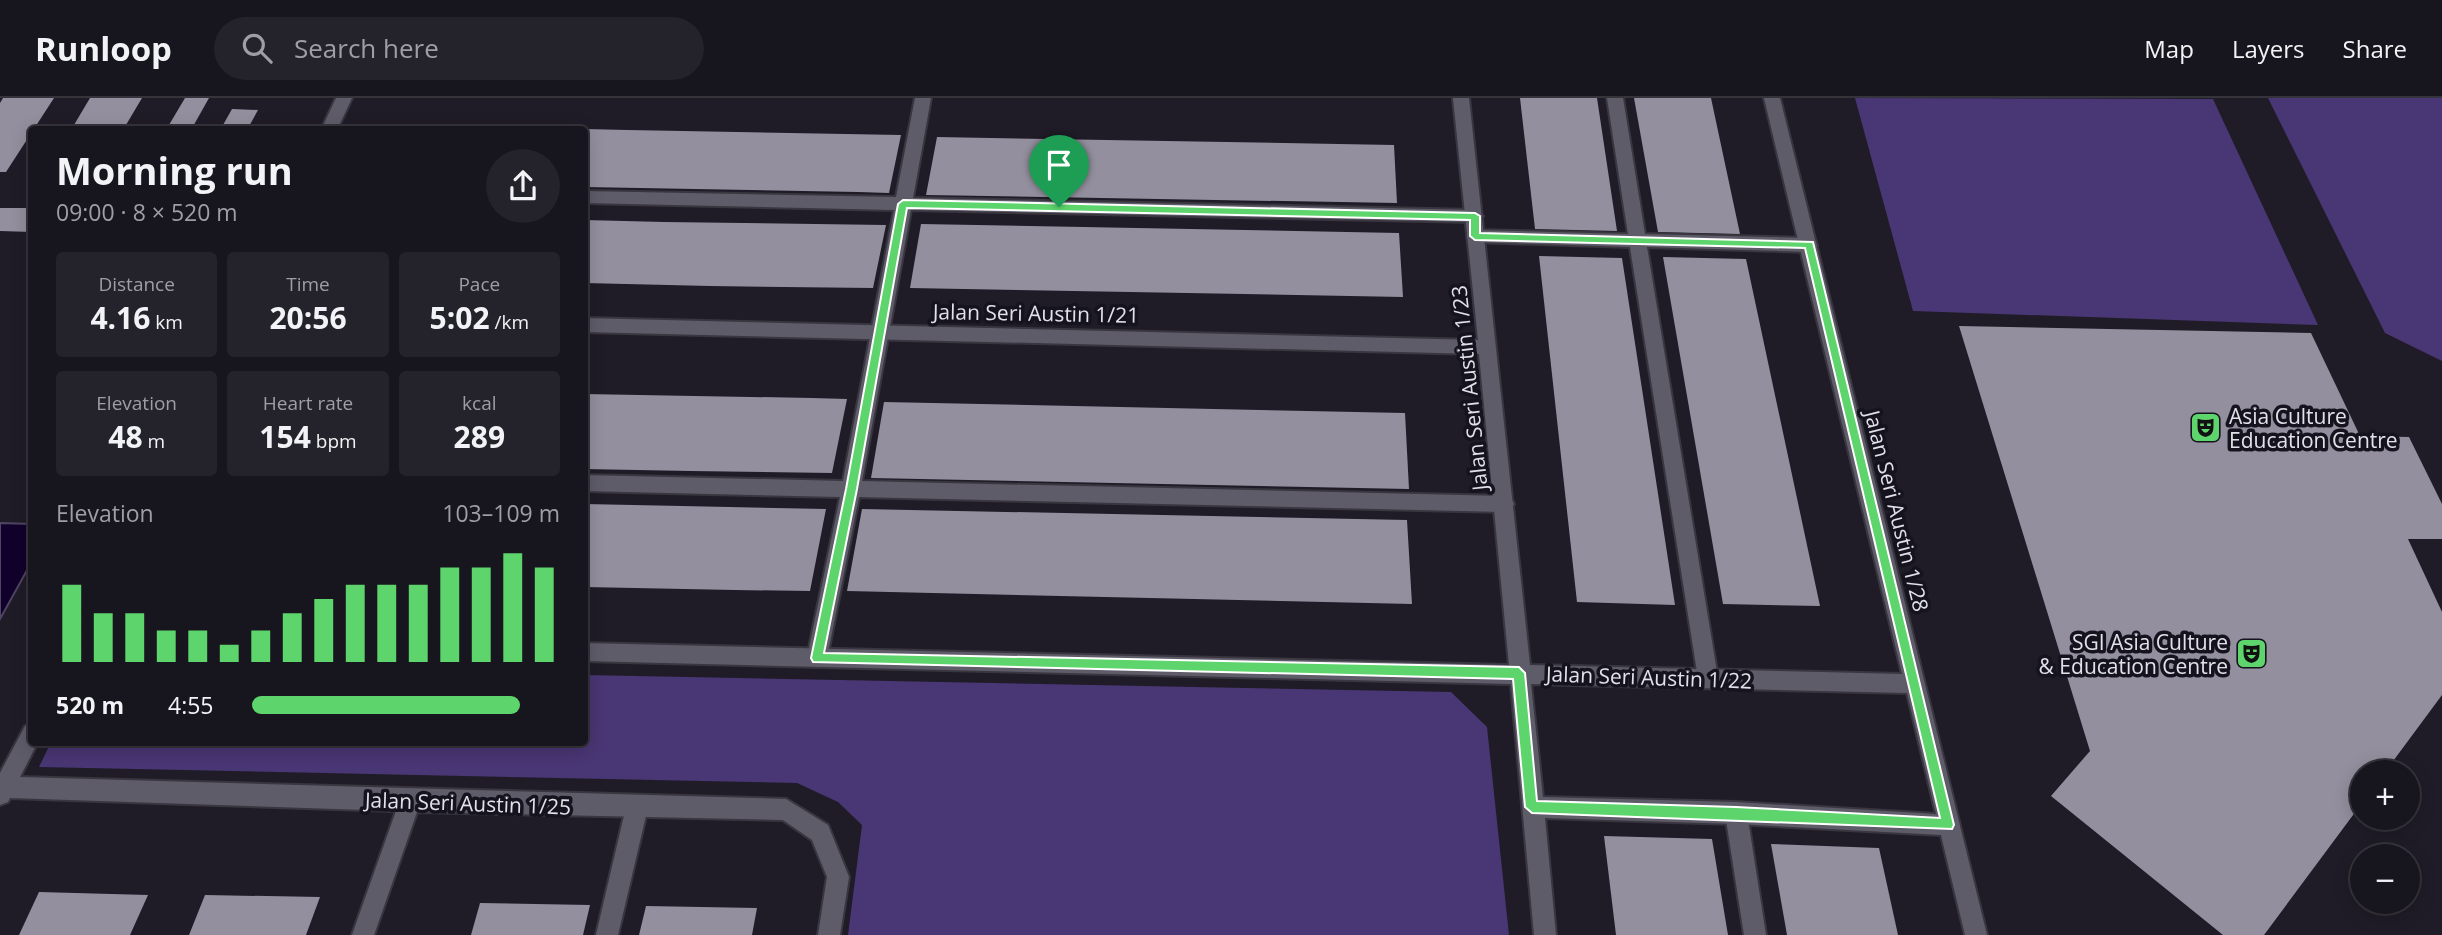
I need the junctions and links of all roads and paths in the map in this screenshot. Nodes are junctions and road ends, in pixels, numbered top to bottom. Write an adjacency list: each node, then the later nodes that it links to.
1 (344, 98): 6 (street)
2 (923, 98): 8 (street)
3 (1461, 98): 9 (street, Jalan Seri Austin 1/23)
4 (1615, 98): 11 (street)
5 (1772, 98): 12 (street, Jalan Seri Austin 1/28)
6 (330, 126)
7 (588, 197): 8 (street)
8 (903, 204): 9 (street); 14 (street)
9 (1475, 216): 10 (street, Jalan Seri Austin 1/23)
10 (1475, 236): 11 (street); 15 (street, Jalan Seri Austin 1/23)
11 (1638, 241): 12 (street); 22 (street)
12 (1809, 244): 23 (street, Jalan Seri Austin 1/28)
13 (588, 325): 14 (street, Jalan Seri Austin 1/21)
14 (879, 332): 15 (street, Jalan Seri Austin 1/21); 17 (street)
15 (1486, 347): 18 (street, Jalan Seri Austin 1/23)
16 (588, 483): 17 (street)
17 (851, 489): 18 (street); 20 (street)
18 (1504, 504): 21 (street, Jalan Seri Austin 1/23)
19 (588, 652): 20 (street, Jalan Seri Austin 1/22)
20 (817, 658): 21 (street, Jalan Seri Austin 1/22)
21 (1519, 673): 22 (street, Jalan Seri Austin 1/22); 28 (street, Jalan Seri Austin 1/23)
22 (1707, 678): 23 (street, Jalan Seri Austin 1/22)
23 (1916, 684): 30 (street, Jalan Seri Austin 1/28)
24 (28, 741): 25 (street)
25 (2, 791): 26 (street, Jalan Seri Austin 1/25)
26 (410, 801): 27 (street, Jalan Seri Austin 1/25); 31 (street)
27 (637, 807): 32 (street); 33 (street, Jalan Seri Austin 1/25)
28 (1532, 807): 29 (street); 34 (street, Jalan Seri Austin 1/23)
29 (1736, 813): 30 (street); 35 (street)
30 (1948, 825): 36 (street, Jalan Seri Austin 1/28)
31 (363, 935)
32 (607, 935)
33 (829, 935)
34 (1545, 935)
35 (1755, 935)
36 (1976, 935)

